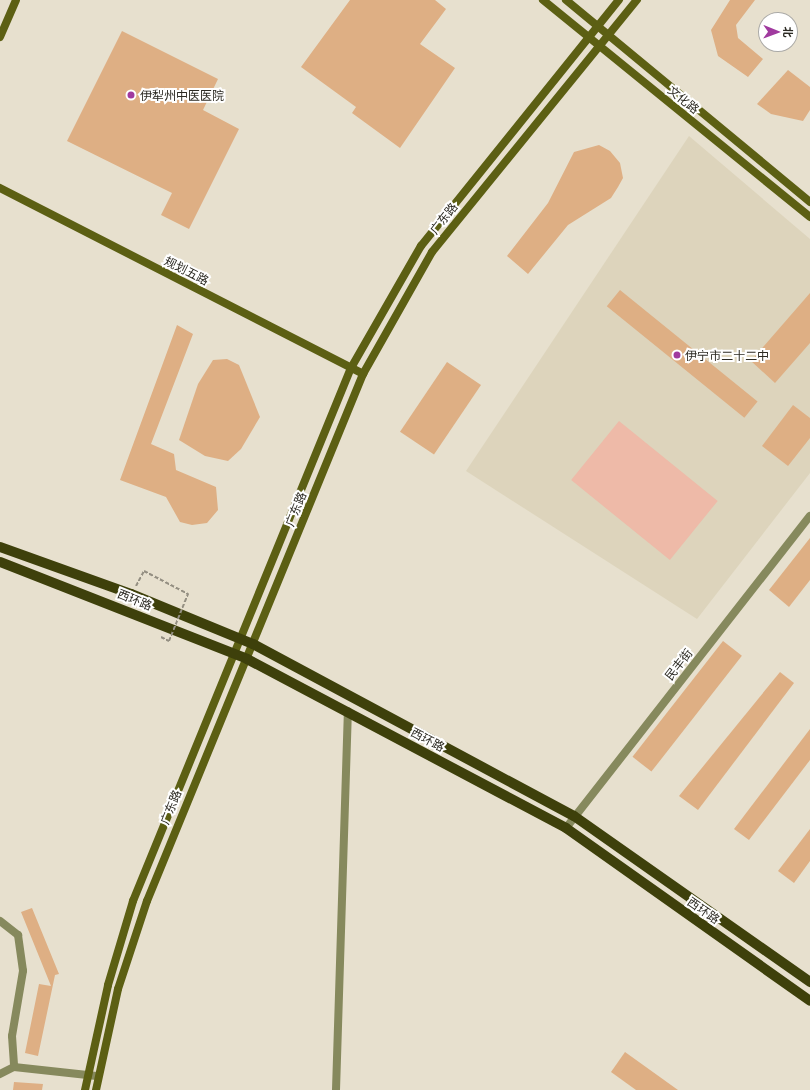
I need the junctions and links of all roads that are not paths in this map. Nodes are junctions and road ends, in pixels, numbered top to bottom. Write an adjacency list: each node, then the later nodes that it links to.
1 (16, 0): 8 (street)
2 (543, 0): 9 (street, 文化路)
3 (566, 0): 6 (street, 文化路)
4 (620, 0): 6 (street, 广东路)
5 (637, 0): 7 (street, 广东路)
6 (599, 26): 7 (street, 文化路); 9 (street, 广东路)
7 (610, 35): 10 (street, 广东路); 12 (street, 文化路)
8 (0, 37)
9 (589, 37): 10 (street, 文化路); 14 (street, 广东路)
10 (600, 46): 13 (street, 文化路); 15 (street, 广东路)
11 (0, 188): 14 (street, 规划五路)
12 (810, 202)
13 (810, 217)
14 (351, 368): 15 (street, 规划五路); 19 (street, 广东路)
15 (363, 374): 20 (street, 广东路)
16 (810, 516): 24 (street, 民丰街)
17 (0, 547): 19 (main road, 西环路)
18 (0, 562): 21 (main road, 西环路)
19 (242, 639): 20 (main road, 西环路); 21 (street, 广东路)
20 (253, 644): 22 (street, 广东路); 24 (main road, 西环路)
21 (235, 656): 22 (main road, 西环路); 31 (street, 广东路)
22 (247, 659): 23 (main road, 西环路); 32 (street, 广东路)
23 (348, 711): 25 (main road, 西环路); 35 (street)
24 (574, 816): 25 (street, 民丰街); 27 (main road, 西环路)
25 (566, 828): 28 (main road, 西环路)
26 (0, 921): 29 (street)
27 (810, 982)
28 (810, 1001)
29 (14, 1067): 30 (street); 31 (street)
30 (0, 1074)
31 (87, 1074): 32 (street); 33 (street, 广东路)
32 (97, 1076): 34 (street, 广东路)
33 (85, 1090)
34 (96, 1090)
35 (336, 1090)

